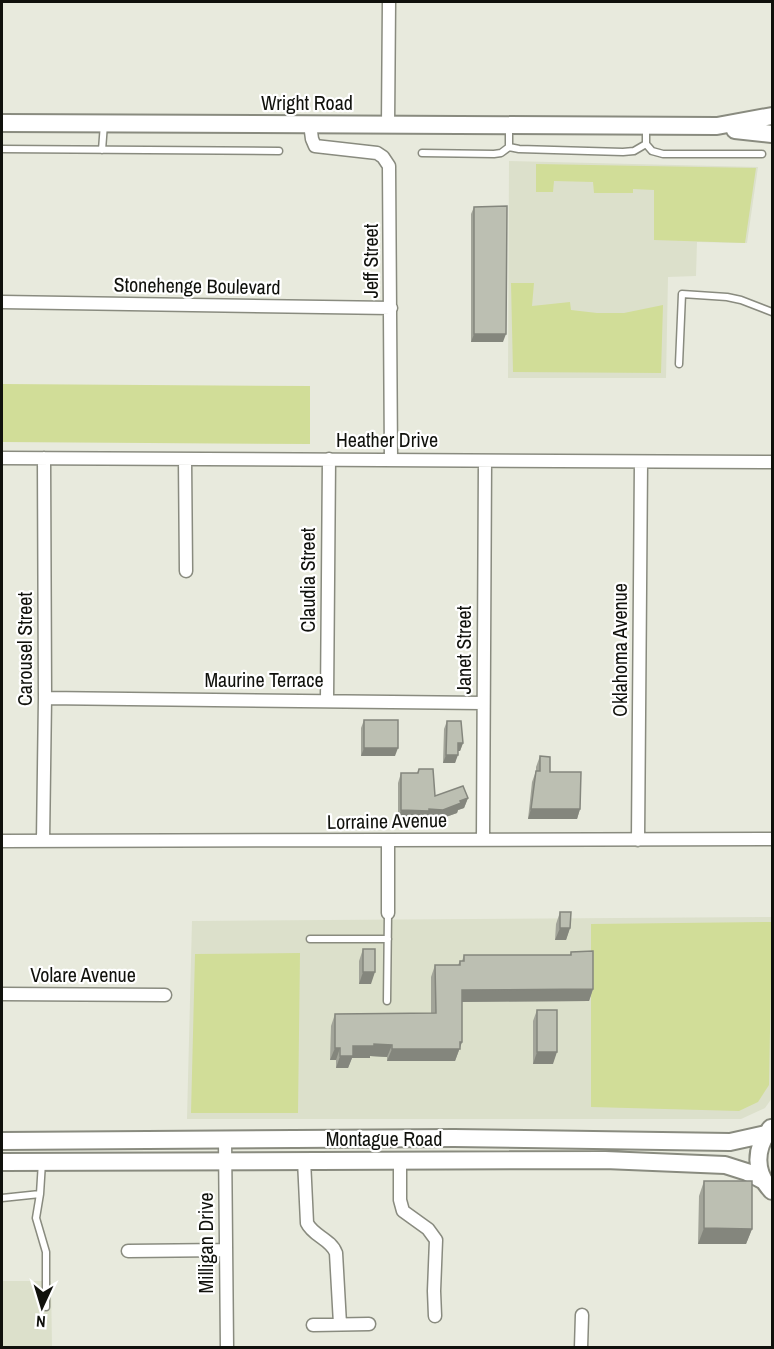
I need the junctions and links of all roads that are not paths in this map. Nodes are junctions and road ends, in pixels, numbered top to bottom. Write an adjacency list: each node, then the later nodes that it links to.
1 (389, 2): 6 (street)
2 (772, 116): 9 (main road, Wright Road)
3 (2, 123): 4 (main road, Wright Road)
4 (104, 123): 5 (main road, Wright Road); 14 (lane)
5 (310, 124): 6 (main road, Wright Road); 19 (street, Jeff Street)
6 (388, 125): 7 (main road, Wright Road)
7 (510, 125): 8 (main road, Wright Road); 12 (lane)
8 (646, 126): 9 (main road, Wright Road); 11 (lane)
9 (717, 126): 10 (main road, Wright Road)
10 (772, 134)
11 (646, 144): 12 (lane); 17 (lane)
12 (509, 147): 16 (lane)
13 (2, 149): 14 (lane)
14 (102, 150): 15 (lane)
15 (279, 151)
16 (422, 153)
17 (762, 154)
18 (2, 302): 19 (street, Stonehenge Boulevard)
19 (391, 308): 26 (street, Jeff Street)
20 (772, 312): 21 (lane)
21 (679, 364)
22 (2, 458): 23 (street, Heather Drive)
23 (44, 458): 24 (street, Heather Drive); 31 (street, Carousel Street)
24 (185, 459): 25 (street, Heather Drive); 30 (street)
25 (329, 459): 26 (street, Heather Drive); 32 (street, Claudia Street)
26 (391, 459): 27 (street, Heather Drive)
27 (485, 460): 28 (street, Heather Drive); 33 (street, Janet Street)
28 (641, 462): 29 (street, Heather Drive); 36 (street, Oklahoma Avenue)
29 (772, 462)
30 (186, 570)
31 (45, 698): 32 (street, Maurine Terrace); 38 (street, Carousel Street)
32 (327, 700): 33 (street, Maurine Terrace)
33 (483, 703): 34 (street, Janet Street)
34 (483, 839): 36 (street, Lorraine Avenue); 39 (street, Lorraine Avenue)
35 (772, 839): 36 (street, Lorraine Avenue)
36 (638, 840)
37 (2, 841): 38 (street, Lorraine Avenue)
38 (43, 841): 39 (street, Lorraine Avenue)
39 (388, 841): 40 (street)
40 (388, 914): 42 (lane)
41 (310, 939): 42 (lane)
42 (388, 939): 45 (lane)
43 (2, 994): 44 (street, Volare Avenue)
44 (165, 994)
45 (387, 1001)
46 (769, 1131): 47 (main road, Montague Road); 54 (main road)
47 (225, 1139): 48 (main road, Montague Road); 52 (street, Milligan Drive)
48 (2, 1141)
49 (304, 1160): 50 (main road, Montague Road); 52 (main road, Montague Road); 62 (street)
50 (400, 1160): 54 (main road, Montague Road); 61 (street)
51 (42, 1161): 52 (main road, Montague Road); 53 (main road, Montague Road); 55 (lane)
52 (226, 1161): 57 (street, Milligan Drive)
53 (2, 1162)
54 (768, 1186)
55 (40, 1194): 56 (lane); 59 (lane)
56 (2, 1198)
57 (226, 1250): 58 (street); 65 (street, Milligan Drive)
58 (128, 1251)
59 (46, 1307)
60 (582, 1315): 66 (street)
61 (435, 1316)
62 (340, 1324): 63 (street); 64 (street)
63 (369, 1324)
64 (313, 1325)
65 (226, 1347)
66 (581, 1347)

